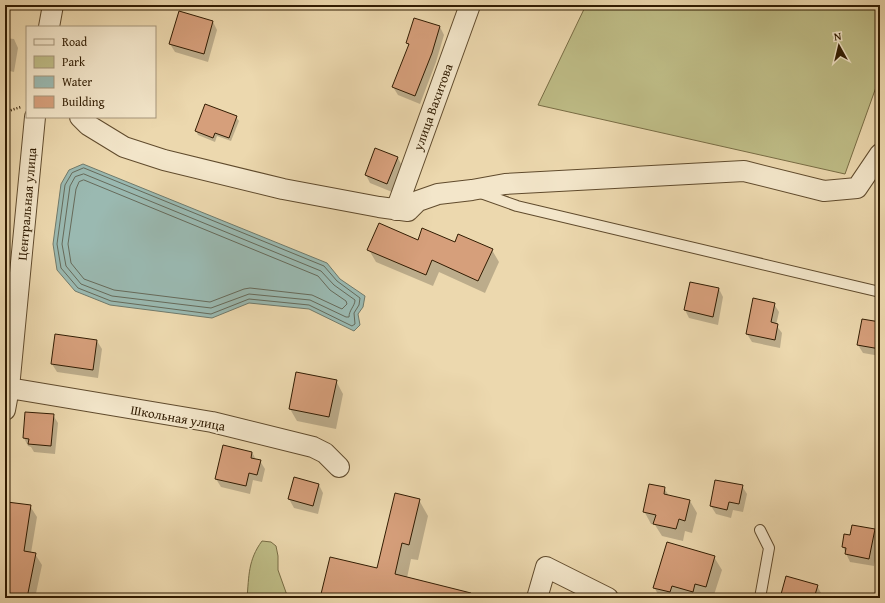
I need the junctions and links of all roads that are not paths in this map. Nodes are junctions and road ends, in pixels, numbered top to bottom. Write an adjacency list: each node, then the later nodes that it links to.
1 (53, 5): 3 (street)
2 (470, 5): 8 (street, улица Вахитова)
3 (49, 26)
4 (35, 118): 10 (street, Центральная улица)
5 (81, 118): 8 (street)
6 (880, 154): 7 (street)
7 (472, 190): 8 (street); 9 (lane)
8 (396, 210)
9 (880, 292)
10 (9, 388): 11 (street, Центральная улица); 12 (street, Школьная улица)
11 (5, 410)
12 (340, 467)
13 (760, 530): 16 (lane)
14 (537, 598): 15 (street)
15 (608, 598)
16 (760, 598)

